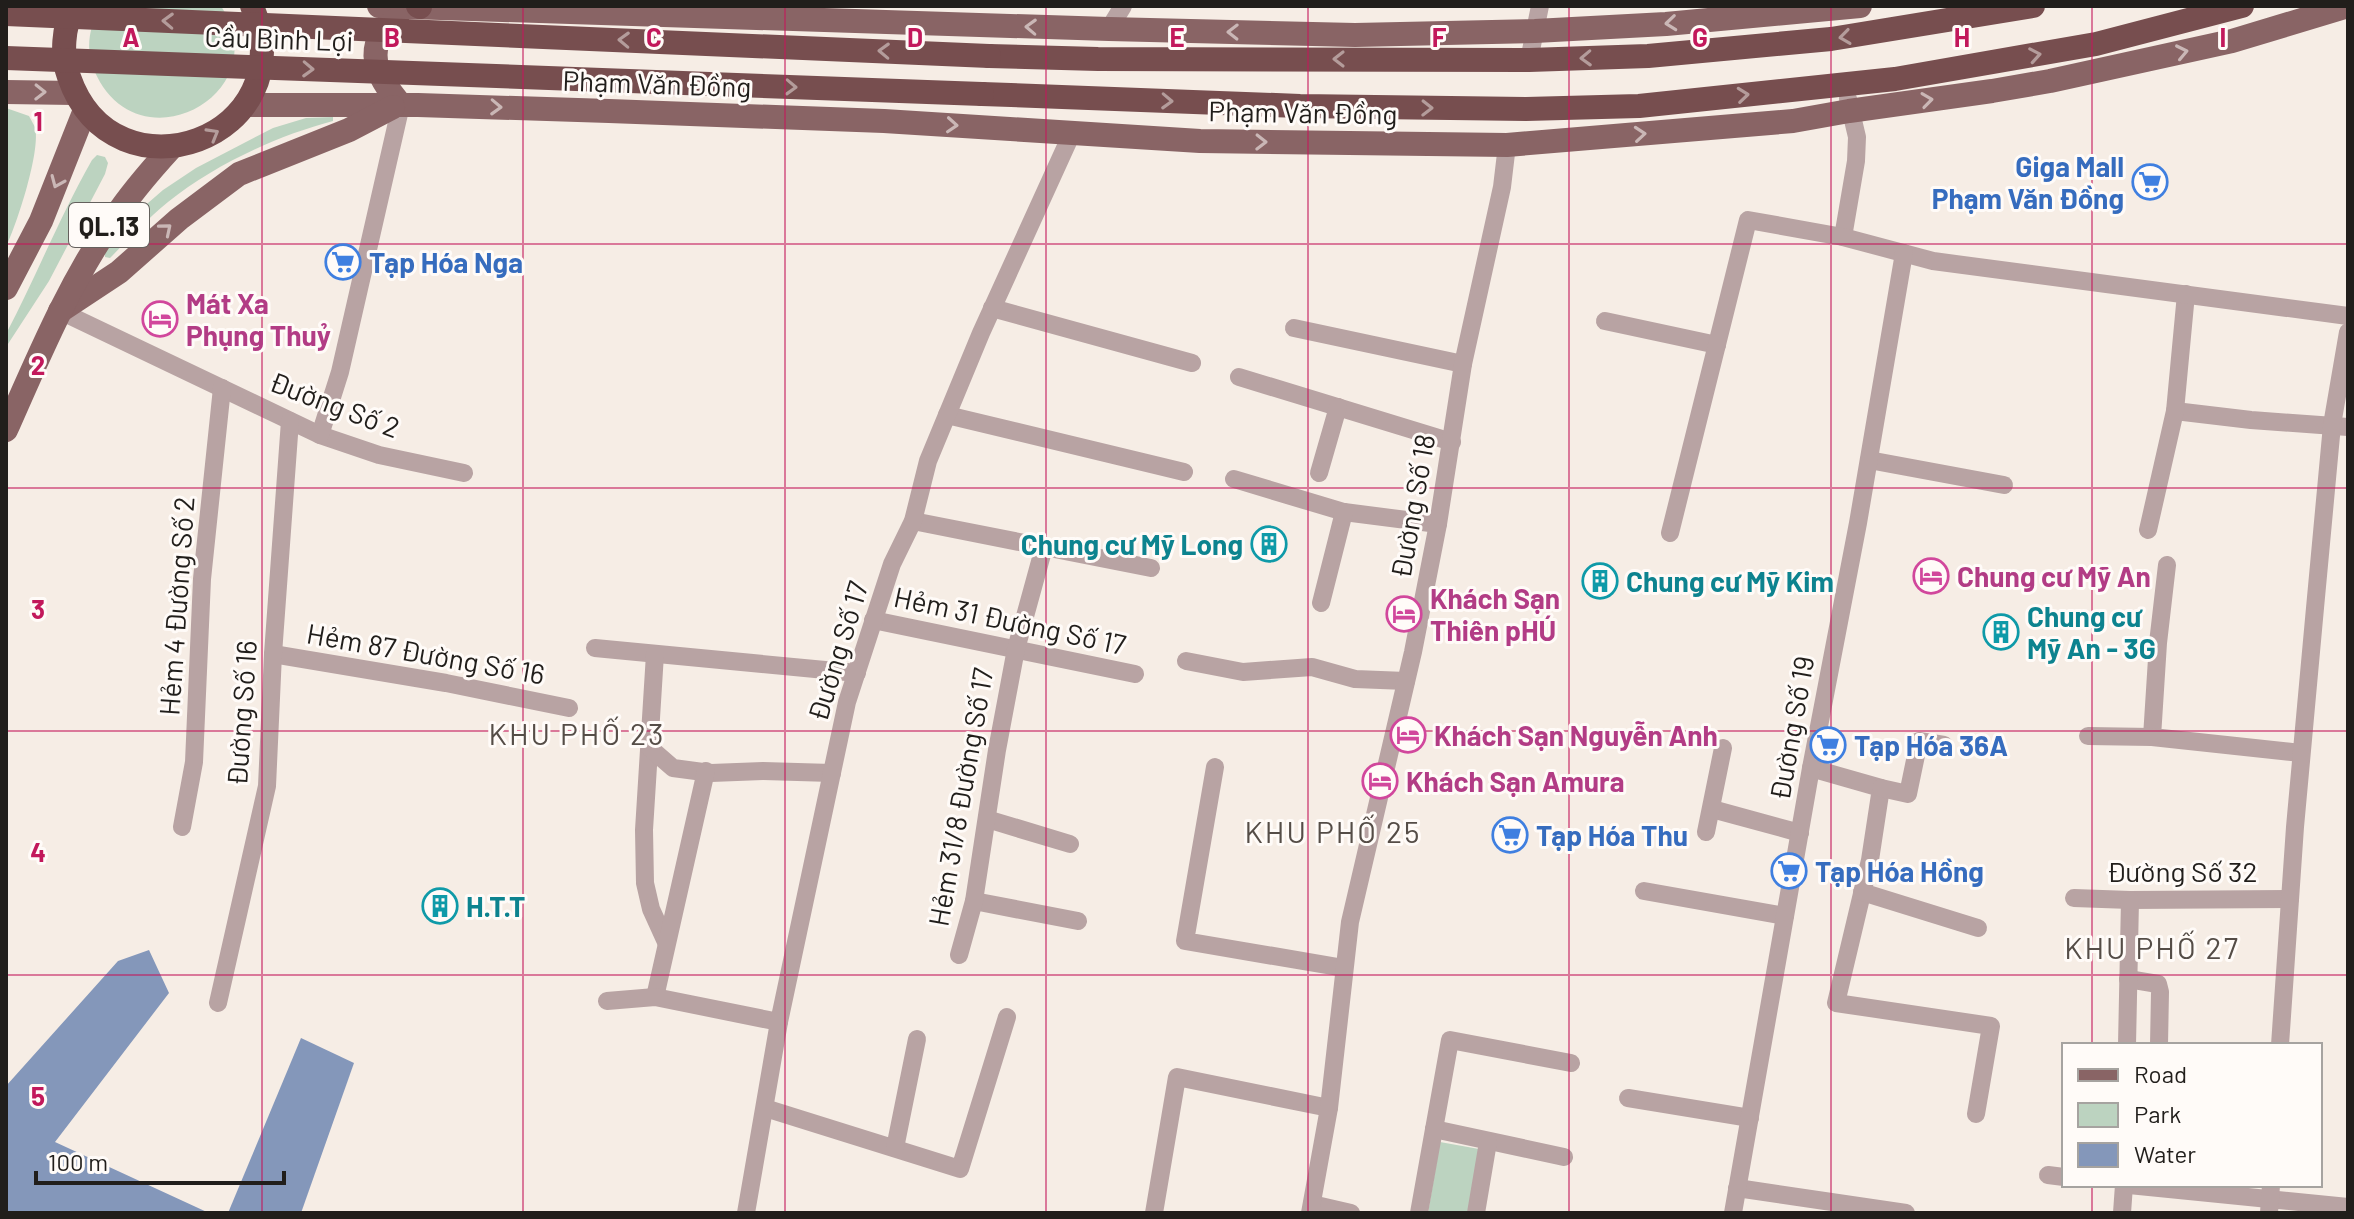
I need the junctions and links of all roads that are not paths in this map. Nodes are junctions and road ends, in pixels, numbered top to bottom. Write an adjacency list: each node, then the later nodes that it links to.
1 (74, 6): 23 (highway)
2 (252, 6): 24 (highway)
3 (379, 6): 4 (main road)
4 (419, 6): 11 (main road); 25 (main road)
5 (1123, 6): 13 (street)
6 (1540, 6): 14 (street)
7 (1860, 6): 14 (main road, one-way to 14)
8 (2033, 6): 18 (highway, Phạm Văn Đồng, one-way to 18)
9 (2242, 6): 19 (highway, Phạm Văn Đồng, one-way to 9)
10 (2345, 6): 26 (main road, Phạm Văn Đồng, one-way to 10)
11 (761, 12): 13 (main road, one-way to 11)
12 (6, 14): 15 (highway, Cầu Bình Lợi, one-way to 12, bridge)
13 (1109, 29): 14 (main road, one-way to 13); 17 (main road)
14 (1535, 31): 18 (street)
15 (989, 56): 17 (highway, Phạm Văn Đồng)
16 (6, 58): 21 (highway, Cầu Bình Lợi, one-way to 21, bridge)
17 (1098, 59): 18 (highway, Phạm Văn Đồng, one-way to 17)
18 (1529, 60)
19 (1847, 84): 22 (highway, Phạm Văn Đồng, one-way to 19); 26 (street)
20 (6, 92): 23 (main road, one-way to 23)
21 (982, 94): 22 (highway, Phạm Văn Đồng)
22 (1089, 98): 27 (main road)
23 (80, 101): 29 (highway); 32 (main road, QL.13, one-way to 32)
24 (245, 105): 25 (main road, Phạm Văn Đồng); 29 (highway, one-way to 24)
25 (398, 105): 27 (main road, Phạm Văn Đồng, one-way to 27); 35 (main road, one-way to 25); 51 (street)
26 (1849, 111): 28 (main road, Phạm Văn Đồng, one-way to 26); 30 (street)
27 (1072, 133): 28 (main road, Phạm Văn Đồng, one-way to 28); 34 (street, Đường Số 17)
28 (1507, 145): 42 (street, Đường Số 18)
29 (171, 148): 35 (main road, QL.13)
30 (1843, 237): 31 (street); 40 (street)
31 (1904, 253): 33 (street); 53 (street, Đường Số 19)
32 (6, 288)
33 (2186, 294): 36 (street); 46 (street)
34 (992, 308): 41 (street); 47 (street, Đường Số 17)
35 (60, 311): 44 (street, Đường Số 2); 50 (main road, QL.13)
36 (2348, 316)
37 (1605, 321): 40 (street)
38 (1294, 328): 42 (street)
39 (2348, 332): 49 (street)
40 (1717, 345): 63 (street)
41 (1192, 363)
42 (1463, 364): 52 (street, Đường Số 18)
43 (1239, 377): 45 (street)
44 (222, 388): 48 (street, Đường Số 2); 91 (street, Hẻm 4 Đường Số 2)
45 (1338, 407): 52 (street); 56 (street)
46 (2175, 411): 49 (street); 62 (street)
47 (947, 415): 54 (street); 60 (street, Đường Số 17)
48 (290, 421): 51 (street, Đường Số 2); 71 (street, Đường Số 16)
49 (2340, 426): 83 (street)
50 (6, 430)
51 (320, 435): 55 (street, Đường Số 2)
52 (1452, 442): 61 (street, Đường Số 18)
53 (1869, 460): 58 (street); 85 (street, Đường Số 19)
54 (1184, 472)
55 (464, 473)
56 (1319, 473)
57 (1234, 479): 59 (street)
58 (2004, 485)
59 (1344, 512): 61 (street); 67 (street)
60 (913, 521): 64 (street); 68 (street, Đường Số 17)
61 (1438, 524): 76 (street, Đường Số 18)
62 (2148, 530)
63 (1670, 533)
64 (1044, 547): 66 (street); 70 (street, Hẻm 31/8 Đường Số 17)
65 (2167, 565): 79 (street)
66 (1151, 568)
67 (1321, 603)
68 (873, 620): 70 (street, Hẻm 31 Đường Số 17); 74 (street, Đường Số 17)
69 (595, 648): 72 (street)
70 (1016, 649): 75 (street, Hẻm 31 Đường Số 17); 90 (street, Hẻm 31/8 Đường Số 17)
71 (273, 654): 77 (street, Hẻm 87 Đường Số 16); 110 (street, Đường Số 16)
72 (655, 654): 74 (street); 81 (street)
73 (1186, 661): 76 (street)
74 (857, 673): 87 (street, Đường Số 17)
75 (1135, 674)
76 (1406, 681): 106 (street, Đường Số 18)
77 (569, 708)
78 (2088, 736): 79 (street)
79 (2152, 737): 83 (street)
80 (1944, 745): 88 (street)
81 (650, 748): 86 (street); 104 (street)
82 (1723, 748): 89 (street)
83 (2301, 753): 98 (street)
84 (1215, 767): 106 (street)
85 (1811, 768): 88 (street); 93 (street, Đường Số 19)
86 (706, 771): 87 (street); 104 (street)
87 (832, 773): 112 (street, Đường Số 17)
88 (1881, 788): 96 (street)
89 (1712, 809): 92 (street); 93 (street)
90 (987, 819): 94 (street); 100 (street, Hẻm 31/8 Đường Số 17)
91 (182, 827)
92 (1706, 832)
93 (1800, 833): 101 (street, Đường Số 19)
94 (1070, 844)
95 (1644, 891): 101 (street)
96 (1862, 892): 103 (street); 121 (street)
97 (2074, 898): 99 (street, Đường Số 32)
98 (2290, 899): 99 (street, Đường Số 32); 116 (street)
99 (2130, 900): 107 (street)
100 (974, 901): 102 (street); 105 (street, Hẻm 31/8 Đường Số 17)
101 (1785, 916): 122 (street, Đường Số 19)
102 (1078, 921)
103 (1978, 928)
104 (666, 942): 108 (street)
105 (959, 955)
106 (1344, 968): 120 (street, Đường Số 18)
107 (2128, 979): 114 (street); 115 (street)
108 (655, 997): 109 (street); 112 (street)
109 (607, 1001)
110 (218, 1003)
111 (1007, 1017): 125 (street)
112 (779, 1022): 119 (street, Đường Số 17)
113 (917, 1039): 125 (street)
114 (2127, 1043)
115 (2159, 1043)
116 (2280, 1043)
117 (1571, 1063): 123 (street)
118 (1628, 1098): 122 (street)
119 (765, 1108): 125 (street); 133 (street, Đường Số 17)
120 (1329, 1108): 132 (street, Đường Số 18); 134 (street)
121 (1976, 1114)
122 (1750, 1118): 129 (street, Đường Số 19)
123 (1434, 1129): 124 (street); 136 (street)
124 (1488, 1142): 126 (street); 137 (street)
125 (895, 1148)
126 (1564, 1157)
127 (2126, 1187): 140 (street)
128 (2147, 1187): 130 (street)
129 (1737, 1188): 138 (street, Đường Số 19); 139 (street)
130 (2270, 1199): 131 (street)
131 (2348, 1207)
132 (1311, 1209): 135 (street)
133 (746, 1213)
134 (1154, 1213)
135 (1351, 1213)
136 (1419, 1213)
137 (1476, 1213)
138 (1733, 1213)
139 (1906, 1213)
140 (2122, 1213)

